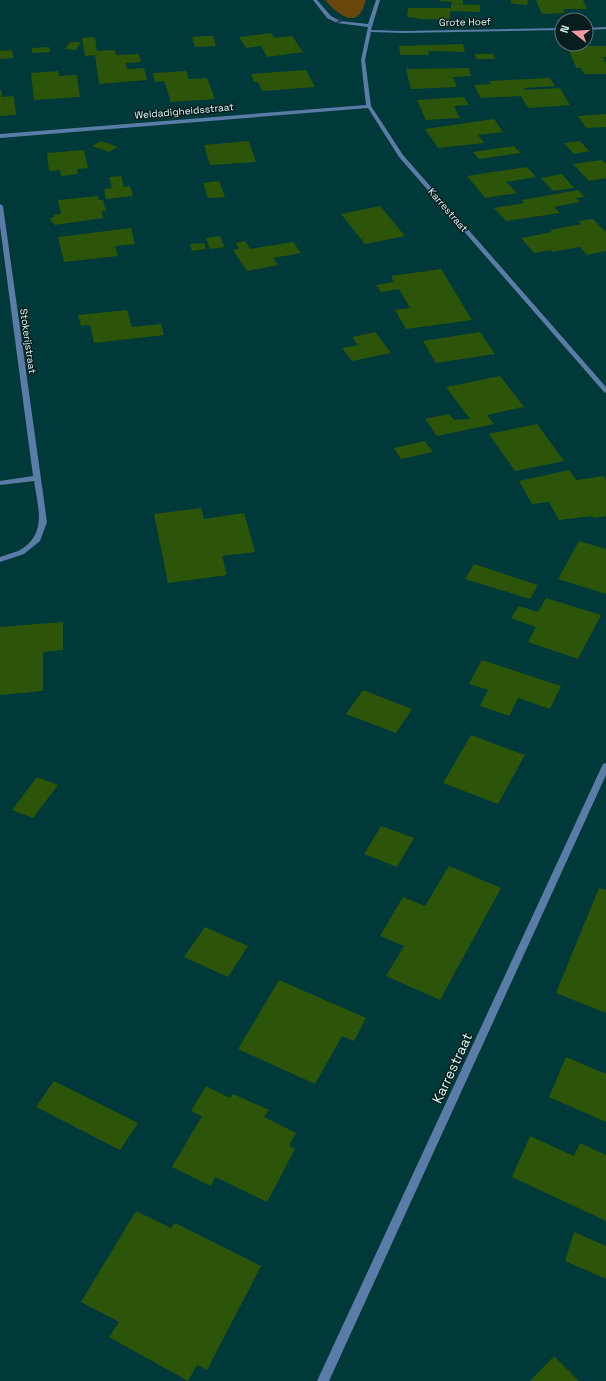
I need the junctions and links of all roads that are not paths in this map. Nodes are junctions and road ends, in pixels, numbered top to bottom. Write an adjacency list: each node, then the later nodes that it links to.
1 (316, 0): 3 (street, Grote Hoef, one-way to 3)
2 (378, 0): 3 (street, Karrestraat)
3 (369, 28): 5 (street, Grote Hoef); 7 (street, Karrestraat)
4 (606, 28): 6 (street)
5 (554, 29)
6 (594, 29)
7 (369, 106): 8 (street, Weldadigheidsstraat); 10 (street, Karrestraat)
8 (0, 136)
9 (0, 206): 11 (street, Stokerijstraat)
10 (606, 391)
11 (38, 478): 12 (street); 13 (street, Stokerijstraat)
12 (0, 483)
13 (0, 560)
14 (606, 766): 15 (street, Karrestraat)
15 (323, 1381)

